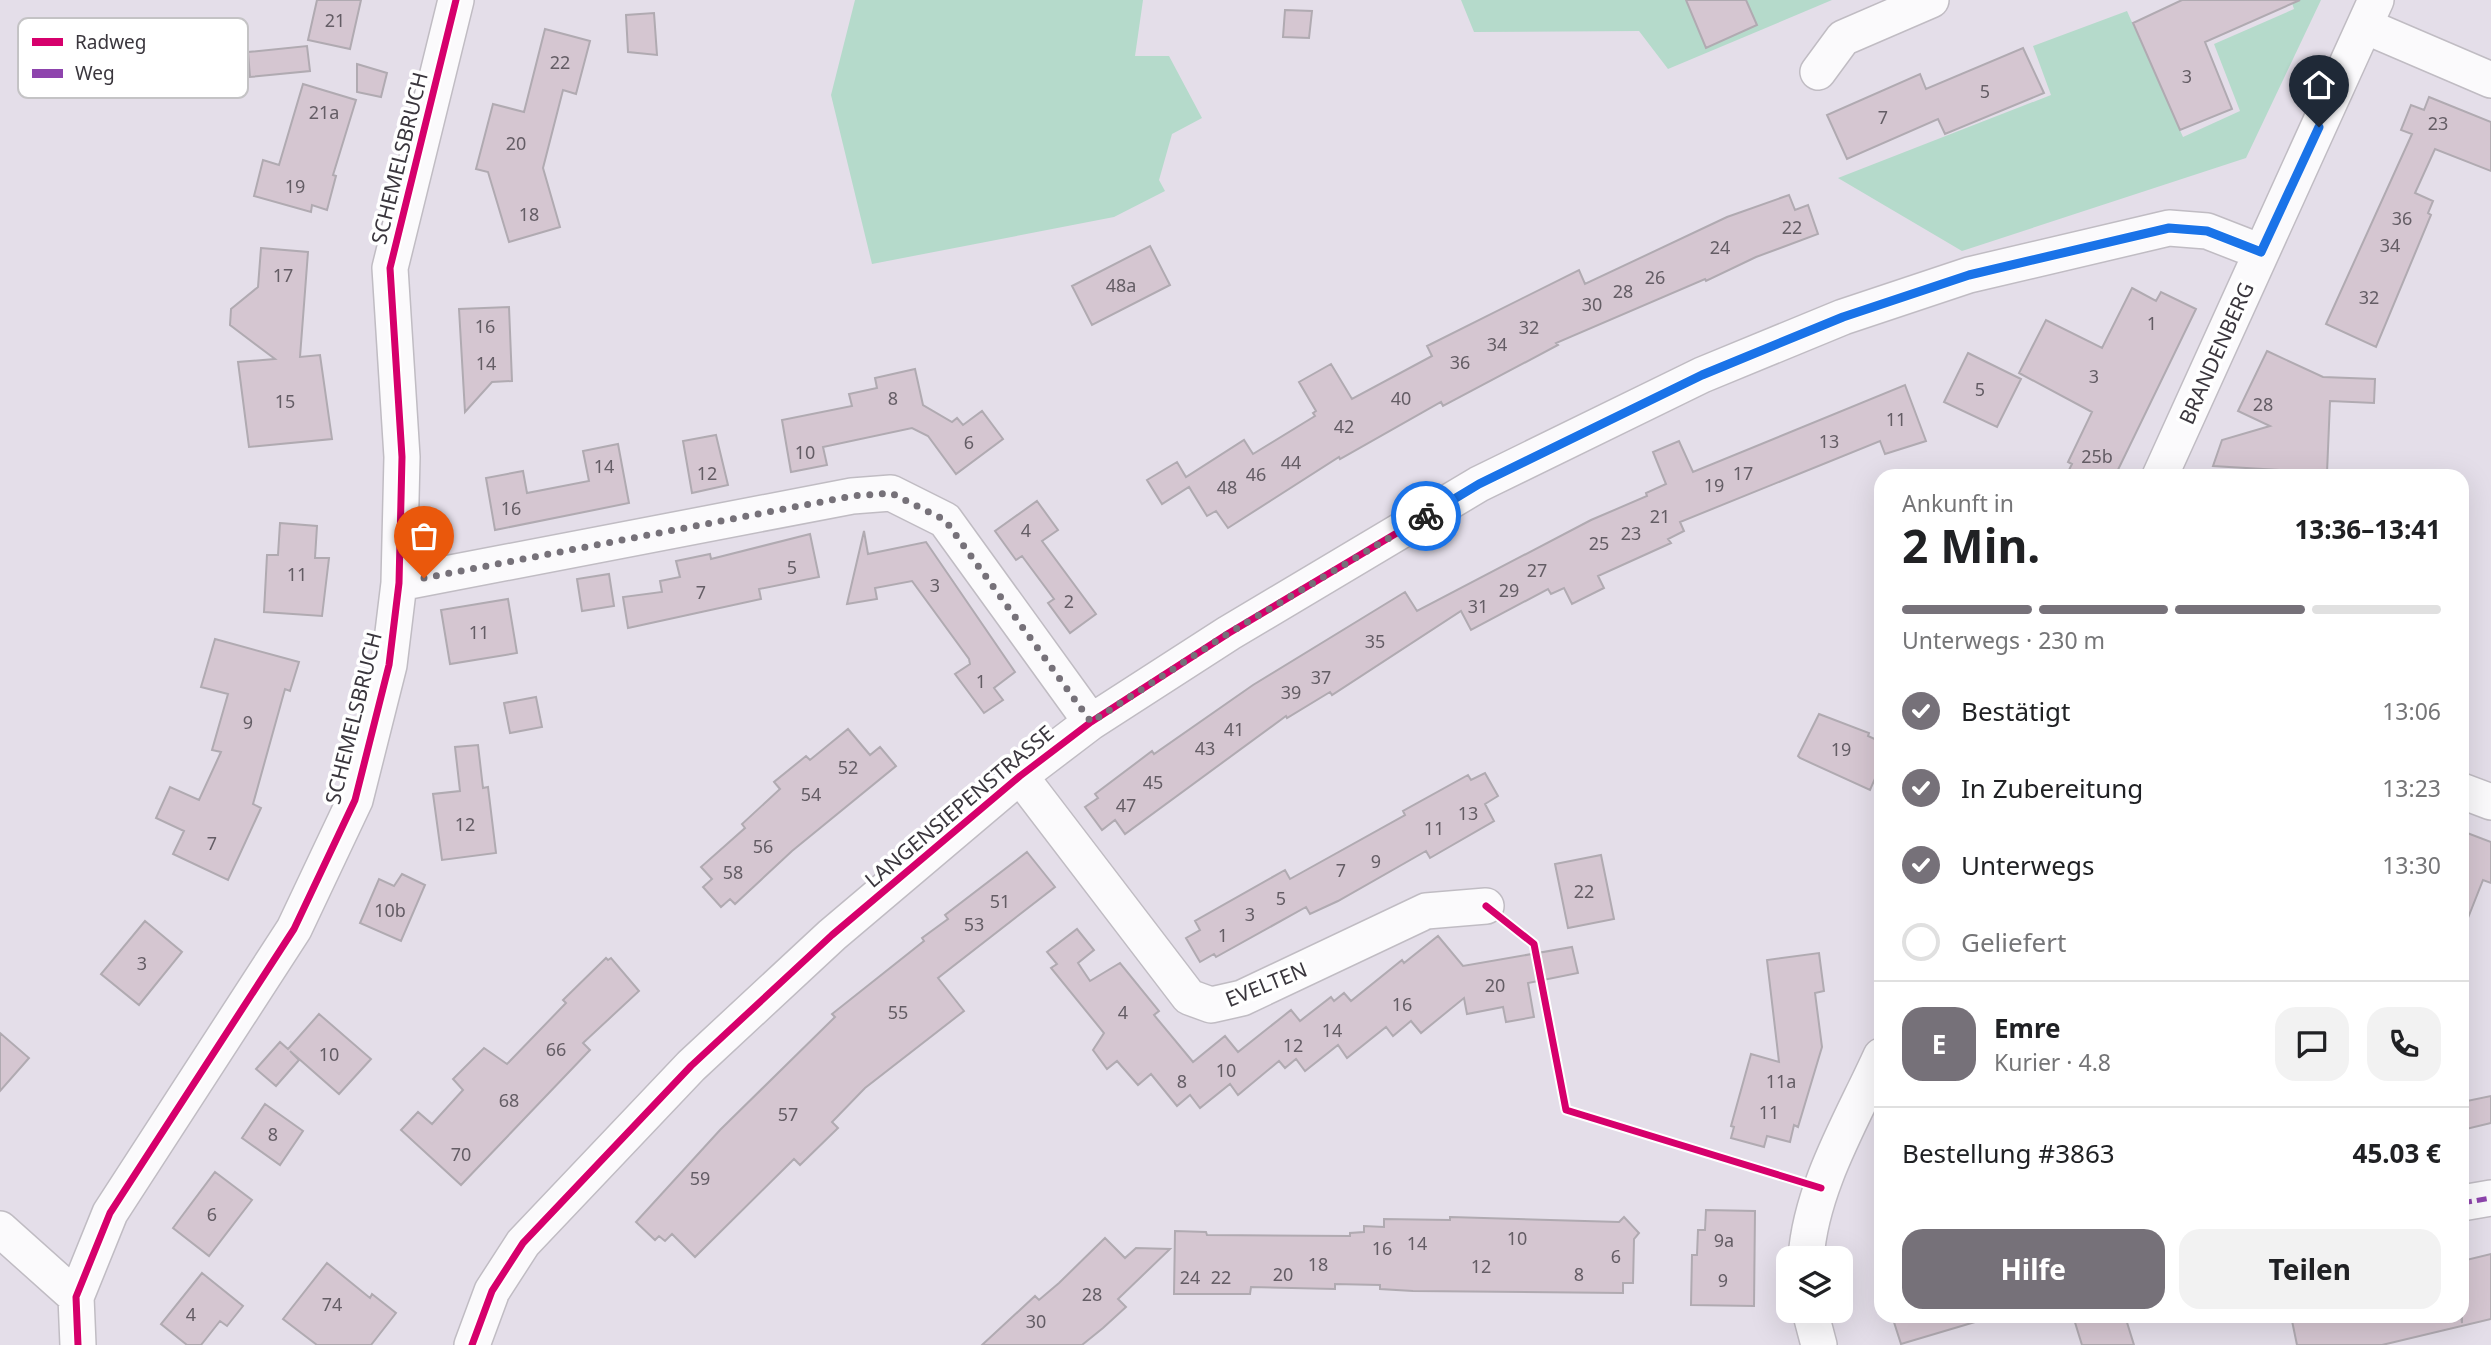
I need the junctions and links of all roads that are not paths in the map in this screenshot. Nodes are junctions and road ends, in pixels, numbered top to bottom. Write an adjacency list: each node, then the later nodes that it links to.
1 (456, 0): 8 (street, SCHEMELSBRUCH)
2 (1931, 0): 4 (street)
3 (2371, 13): 5 (street); 6 (street, BRANDENBERG)
4 (1818, 72)
5 (2491, 80)
6 (2261, 252): 7 (street, BRANDENBERG); 9 (street, LANGENSIEPENSTRASSE)
7 (2163, 469)
8 (399, 583): 9 (street); 19 (street, SCHEMELSBRUCH)
9 (1091, 722): 10 (street, LANGENSIEPENSTRASSE)
10 (1020, 776): 13 (street, EVELTEN); 22 (street, LANGENSIEPENSTRASSE)
11 (2469, 794): 12 (street)
12 (2491, 802)
13 (1486, 906)
14 (1874, 1071): 18 (street)
15 (2491, 1198): 16 (street)
16 (2469, 1202)
17 (0, 1229): 19 (street)
18 (1807, 1246)
19 (76, 1297): 21 (street)
20 (1813, 1323): 23 (street)
21 (78, 1345)
22 (472, 1345)
23 (1819, 1345)

